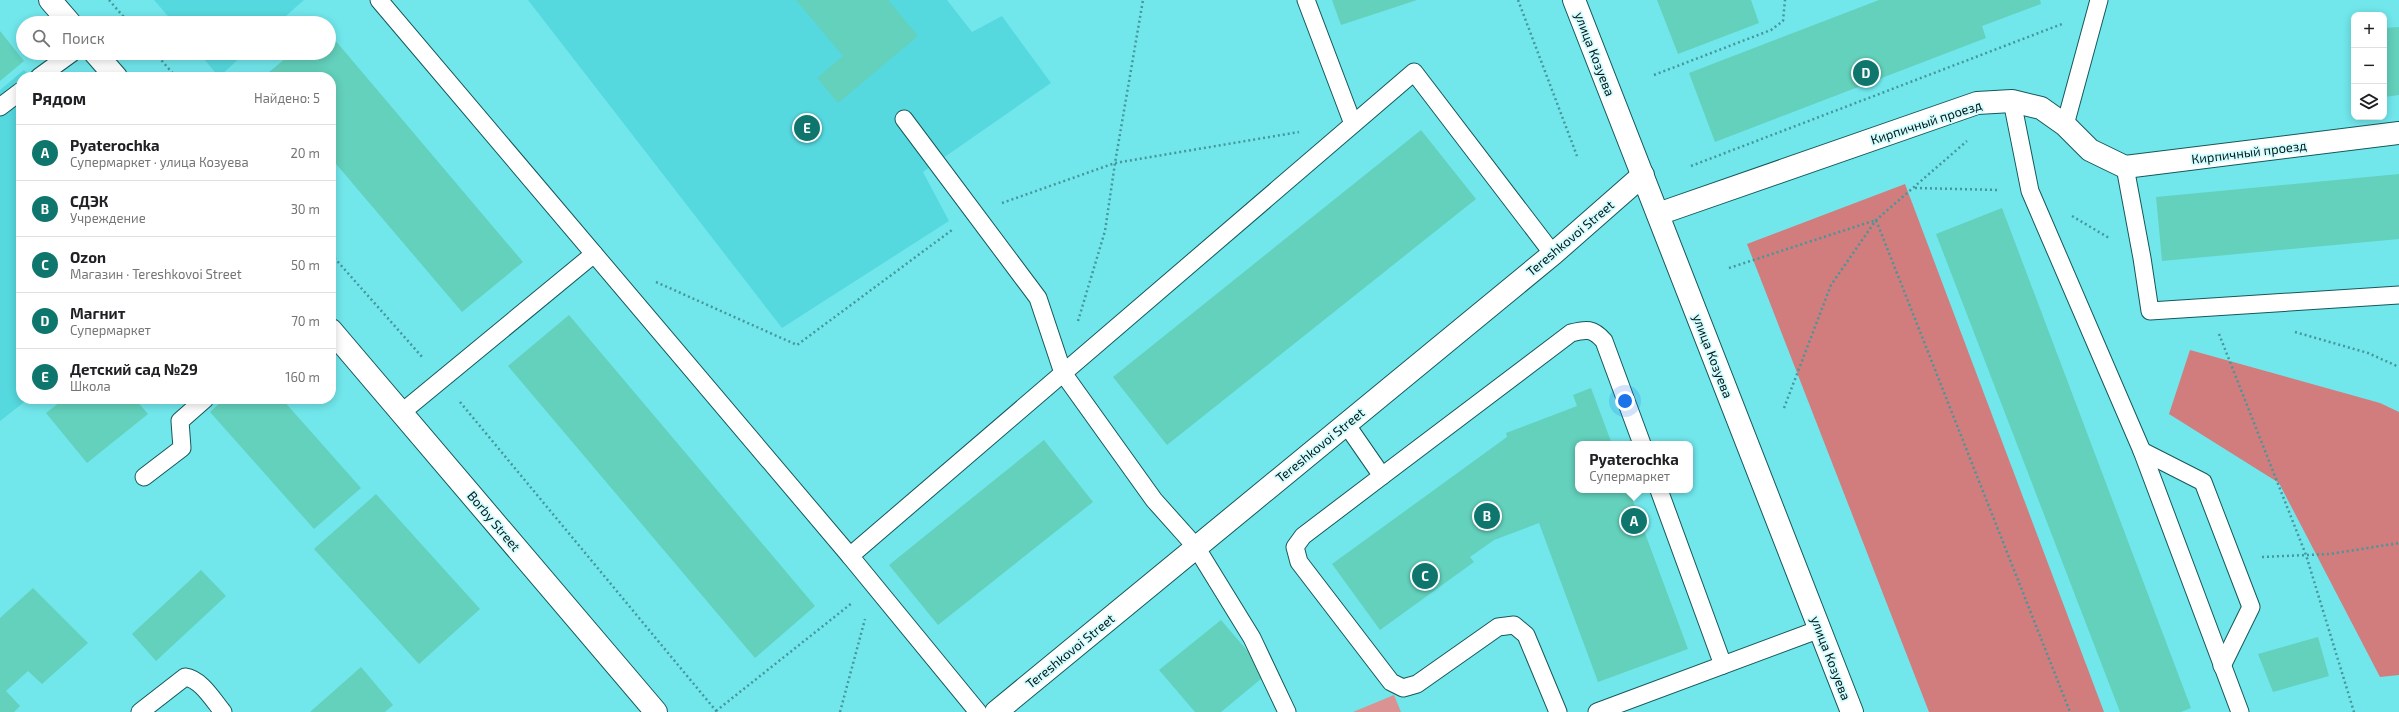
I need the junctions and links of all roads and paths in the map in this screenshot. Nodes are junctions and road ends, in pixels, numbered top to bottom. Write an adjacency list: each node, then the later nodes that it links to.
1 (50, 0): 10 (street)
2 (108, 0): 11 (path)
3 (379, 0): 35 (lane)
4 (1143, 0): 42 (path)
5 (1306, 0): 23 (lane)
6 (1518, 0): 27 (path)
7 (1574, 0): 30 (street, улица Козуева)
8 (1785, 0): 18 (path)
9 (2097, 6): 24 (lane); 28 (path)
10 (64, 16)
11 (123, 16)
12 (62, 60): 15 (lane)
13 (102, 60): 16 (street)
14 (161, 60): 17 (path)
15 (46, 72)
16 (112, 72)
17 (172, 72)
18 (1654, 75)
19 (16, 95): 21 (lane)
20 (2012, 101): 24 (street, Кирпичный проезд); 32 (lane); 33 (street, Кирпичный проезд)
21 (0, 108)
22 (904, 119): 46 (lane)
23 (1353, 124): 36 (lane); 46 (lane)
24 (2065, 126): 29 (street, Кирпичный проезд)
25 (2399, 133): 29 (street, Кирпичный проезд)
26 (1972, 137): 31 (path)
27 (1577, 156)
28 (1691, 166)
29 (2125, 167): 37 (lane)
30 (1643, 175): 33 (street, улица Козуева); 36 (street, Tereshkovoi Street)
31 (1914, 188): 32 (path); 34 (path)
32 (2030, 191): 37 (path); 53 (lane)
33 (1658, 214): 63 (street, улица Козуева)
34 (1876, 220): 39 (path); 49 (path); 77 (path)
35 (594, 254): 47 (lane); 60 (lane)
36 (1553, 254): 51 (street, Tereshkovoi Street)
37 (2142, 258): 41 (lane)
38 (336, 260): 47 (path)
39 (1729, 268)
40 (2399, 295): 41 (lane)
41 (2208, 306): 59 (path)
42 (1076, 328)
43 (2292, 331): 45 (path)
44 (336, 336): 50 (street, Borby Street)
45 (2399, 367)
46 (1063, 373): 58 (lane); 60 (lane)
47 (441, 380): 50 (lane); 66 (path)
48 (199, 404): 55 (lane)
49 (1784, 408)
50 (401, 412): 69 (street, Borby Street)
51 (1346, 424): 54 (lane); 58 (street, Tereshkovoi Street)
52 (1641, 441): 54 (lane)
53 (2142, 451): 61 (lane); 65 (lane)
54 (1382, 476): 74 (lane)
55 (144, 477)
56 (1659, 493): 64 (lane)
57 (2399, 543): 59 (path)
58 (1196, 547): 72 (street, Tereshkovoi Street); 73 (lane)
59 (2306, 555): 61 (path); 79 (path)
60 (850, 556): 62 (lane)
61 (2232, 558): 65 (lane)
62 (874, 586): 66 (path); 70 (path); 71 (lane)
63 (1820, 629): 64 (lane); 76 (street, улица Козуева)
64 (1723, 665): 75 (lane)
65 (2222, 666): 78 (lane)
66 (717, 711)
67 (140, 712): 68 (lane)
68 (223, 712)
69 (656, 712)
70 (840, 712)
71 (978, 712)
72 (996, 712)
73 (1288, 712)
74 (1558, 712)
75 (1597, 712)
76 (1852, 712)
77 (2070, 712)
78 (2240, 712)
79 (2354, 712)

